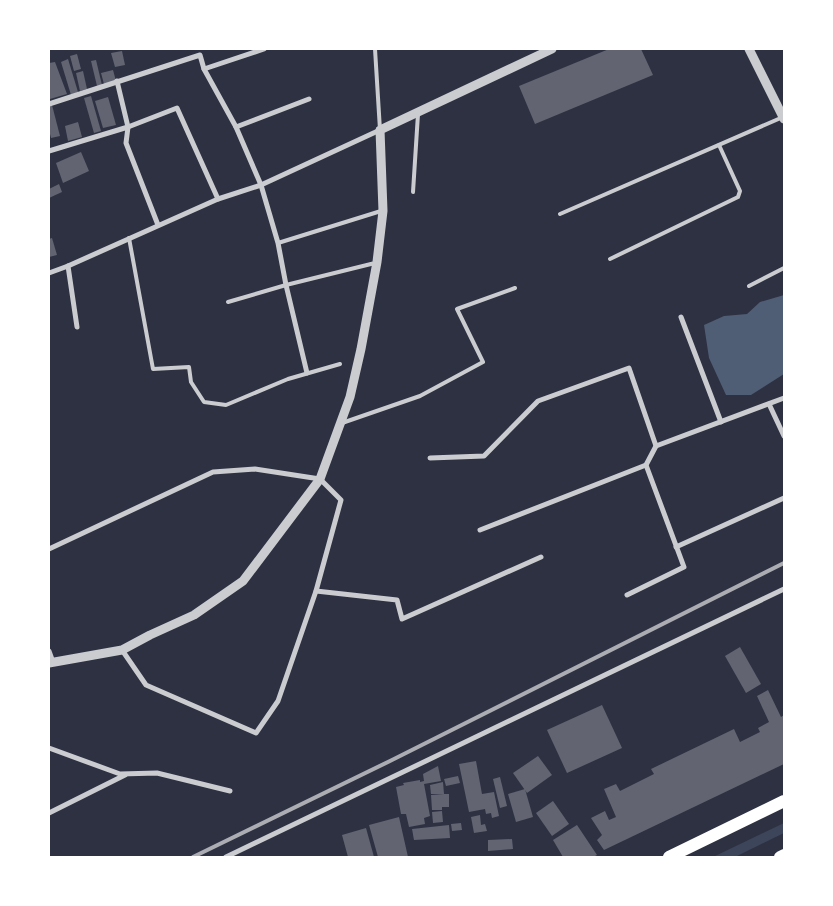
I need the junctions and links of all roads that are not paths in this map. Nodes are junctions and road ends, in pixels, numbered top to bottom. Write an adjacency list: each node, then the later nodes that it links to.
1 (264, 49): 5 (street)
2 (375, 49): 13 (lane)
3 (552, 49): 9 (street)
4 (751, 49): 10 (street)
5 (204, 69): 6 (street); 12 (street)
6 (117, 81): 8 (street); 11 (street)
7 (310, 99): 12 (street)
8 (49, 104)
9 (418, 112): 13 (street); 17 (lane)
10 (784, 118): 14 (lane)
11 (128, 127): 15 (street); 18 (street); 21 (street)
12 (236, 128): 16 (street)
13 (380, 130): 16 (street); 19 (street)
14 (719, 145): 20 (lane); 24 (lane)
15 (49, 151)
16 (261, 185): 18 (street); 23 (street)
17 (413, 192)
18 (218, 199): 21 (street)
19 (383, 211): 23 (lane); 25 (street)
20 (560, 214)
21 (158, 225): 22 (street)
22 (129, 238): 26 (street); 36 (lane)
23 (278, 243): 29 (street)
24 (610, 259)
25 (377, 262): 29 (lane); 40 (street)
26 (68, 266): 28 (street); 34 (street)
27 (784, 268): 30 (lane)
28 (49, 273)
29 (286, 285): 32 (lane); 36 (street)
30 (749, 286)
31 (515, 288): 40 (lane)
32 (228, 302)
33 (680, 317): 39 (street)
34 (77, 327)
35 (340, 364): 36 (lane)
36 (307, 373)
37 (784, 398): 38 (street)
38 (769, 404): 39 (street); 41 (street)
39 (721, 422): 42 (street)
40 (340, 424): 45 (street)
41 (784, 436)
42 (656, 446): 43 (street); 44 (street)
43 (430, 458)
44 (646, 465): 47 (street); 48 (street)
45 (320, 479): 49 (street); 52 (street); 54 (street)
46 (784, 498): 48 (street)
47 (480, 530)
48 (676, 547): 53 (street)
49 (49, 549)
50 (541, 557): 52 (street)
51 (784, 589): 63 (street)
52 (316, 591): 54 (street)
53 (627, 595)
54 (122, 650): 56 (street)
55 (49, 651): 56 (street)
56 (51, 663)
57 (49, 748): 58 (street)
58 (128, 773): 59 (street); 61 (street)
59 (230, 791)
60 (784, 801): 64 (main road)
61 (49, 813)
62 (784, 855): 65 (main road)
63 (226, 857)
64 (669, 857)
65 (780, 857)

